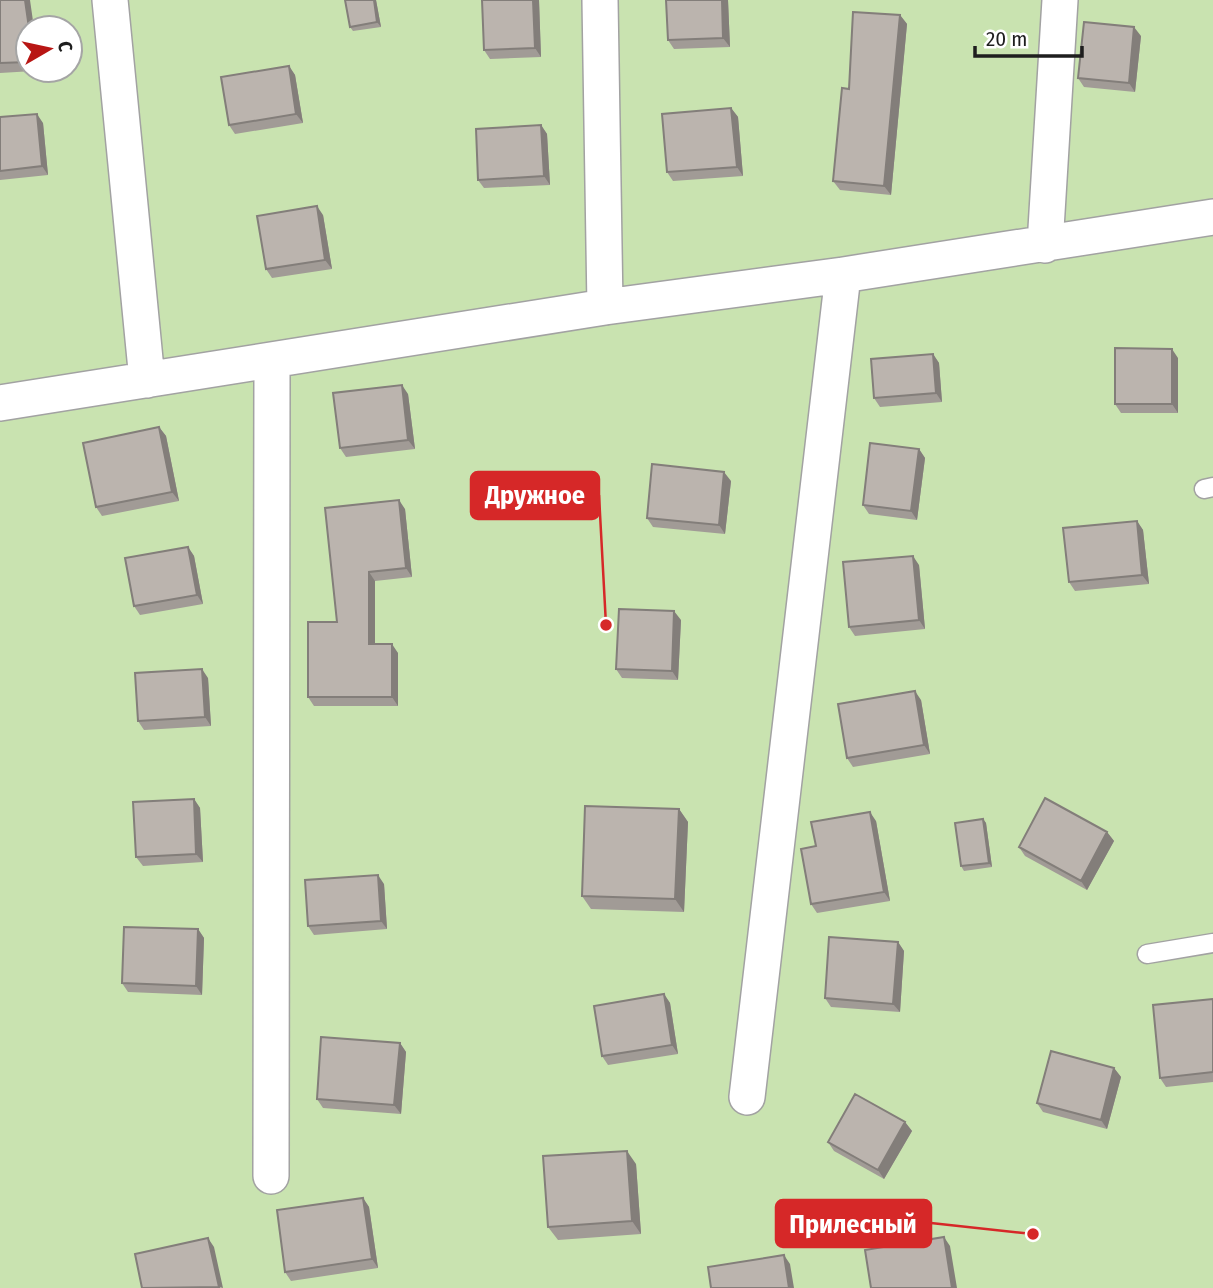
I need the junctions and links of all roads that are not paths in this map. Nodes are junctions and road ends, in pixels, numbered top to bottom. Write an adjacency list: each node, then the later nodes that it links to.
1 (110, 0): 9 (street)
2 (600, 0): 7 (street)
3 (1060, 0): 5 (street)
4 (1213, 217): 5 (street)
5 (1045, 245): 6 (street)
6 (843, 275): 7 (street); 13 (street)
7 (605, 307): 8 (street)
8 (272, 362): 9 (street); 14 (street)
9 (147, 380): 10 (street)
10 (0, 403)
11 (1213, 943): 12 (lane)
12 (1147, 954)
13 (747, 1097)
14 (271, 1176)

